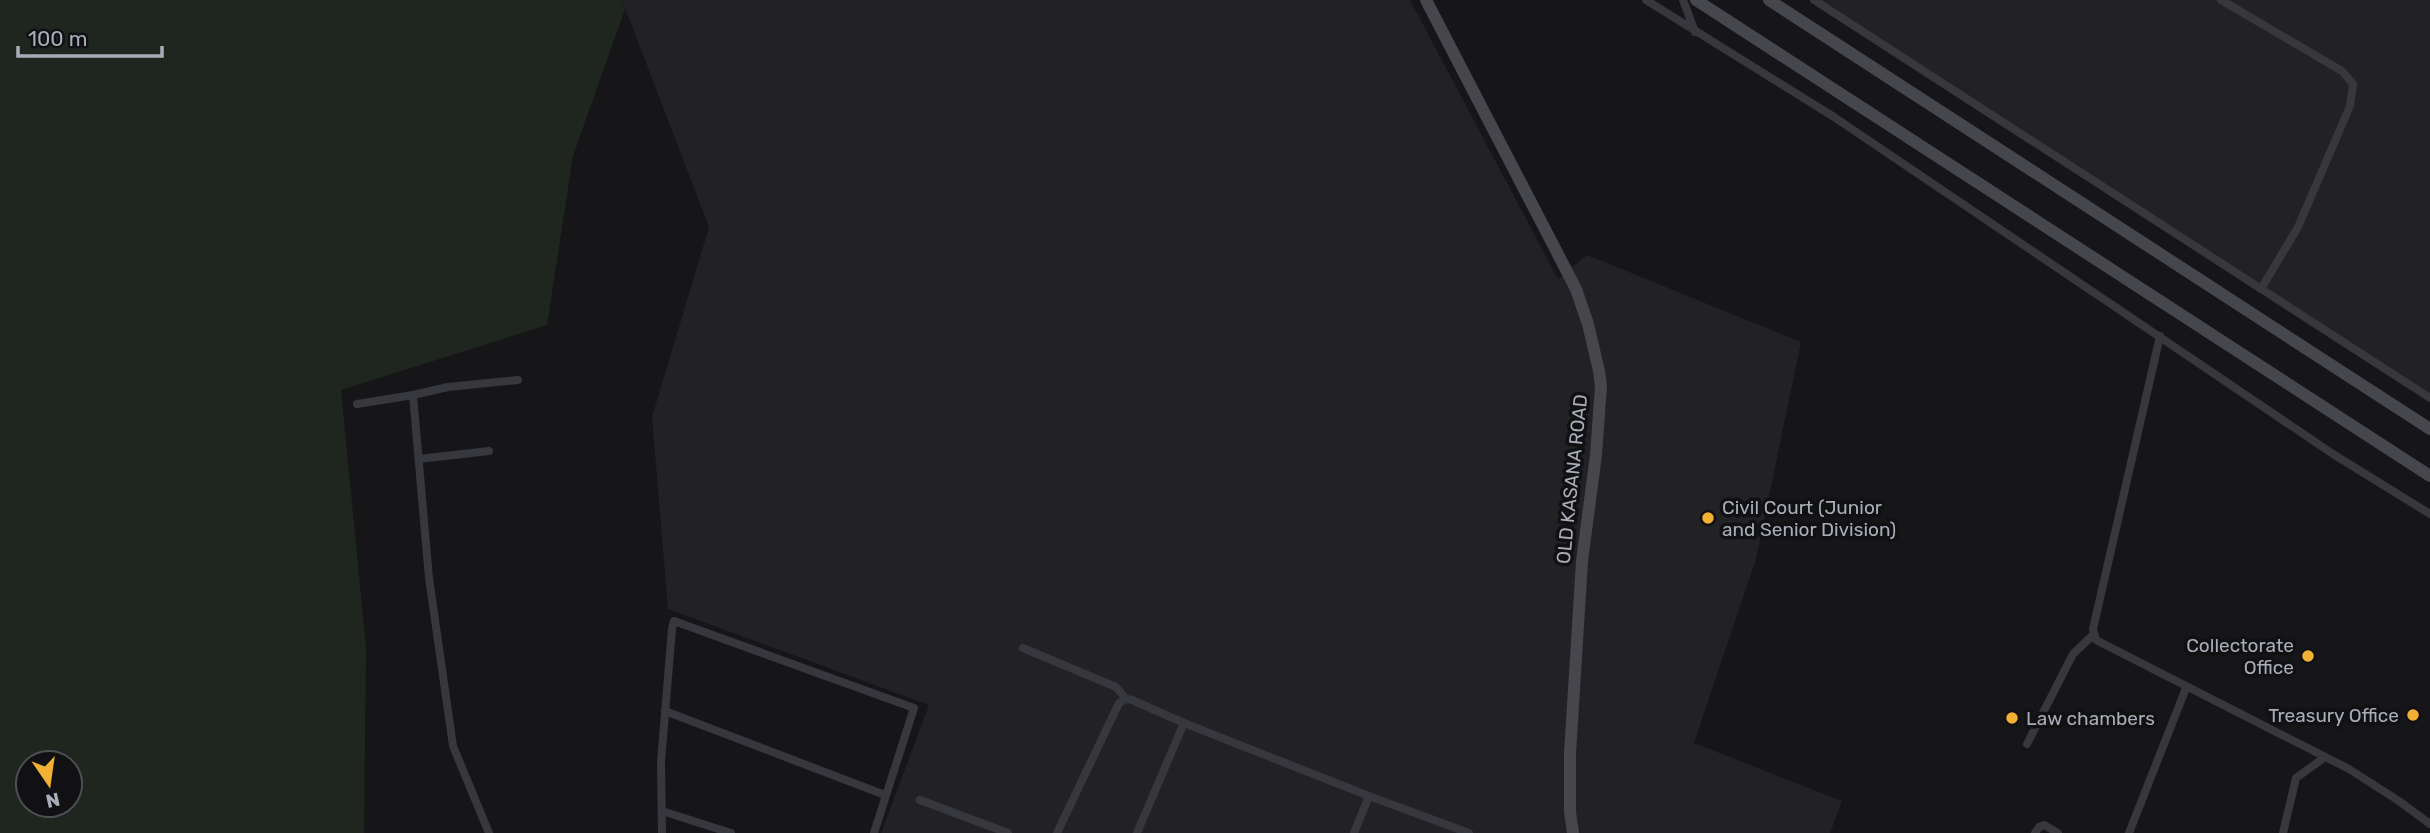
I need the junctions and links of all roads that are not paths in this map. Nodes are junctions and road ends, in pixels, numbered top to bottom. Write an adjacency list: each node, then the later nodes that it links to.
1 (1426, 0): 43 (main road, OLD KASANA ROAD)
2 (1646, 0): 8 (street)
3 (1683, 0): 8 (street)
4 (1696, 0): 18 (main road)
5 (1769, 0): 15 (main road)
6 (1815, 0): 9 (street)
7 (2221, 0): 9 (street)
8 (1695, 32): 10 (street)
9 (2261, 289): 13 (street)
10 (2160, 337): 19 (street); 20 (street)
11 (518, 380): 12 (street)
12 (413, 395): 14 (street); 17 (street)
13 (2430, 398)
14 (357, 404)
15 (2430, 429)
16 (489, 451): 17 (street)
17 (419, 459): 34 (street)
18 (2430, 476)
19 (2430, 514)
20 (2094, 634): 22 (street); 26 (street)
21 (1023, 648): 23 (street)
22 (2186, 688): 27 (street); 46 (street)
23 (1126, 699): 25 (street); 39 (street)
24 (665, 711): 28 (street); 28 (street); 31 (street)
25 (1184, 723): 29 (street); 40 (street)
26 (2027, 744)
27 (2325, 757): 32 (street); 47 (street)
28 (885, 796): 37 (street)
29 (1369, 796): 41 (street); 42 (street)
30 (920, 800): 38 (street)
31 (662, 811): 33 (street); 35 (street)
32 (2430, 824)
33 (718, 831): 36 (street)
34 (489, 833)
35 (662, 833)
36 (731, 833)
37 (874, 833)
38 (1007, 833)
39 (1057, 833)
40 (1138, 833)
41 (1354, 833)
42 (1469, 833)
43 (1573, 833)
44 (2035, 833): 45 (street)
45 (2058, 833)
46 (2129, 833)
47 (2283, 833)

